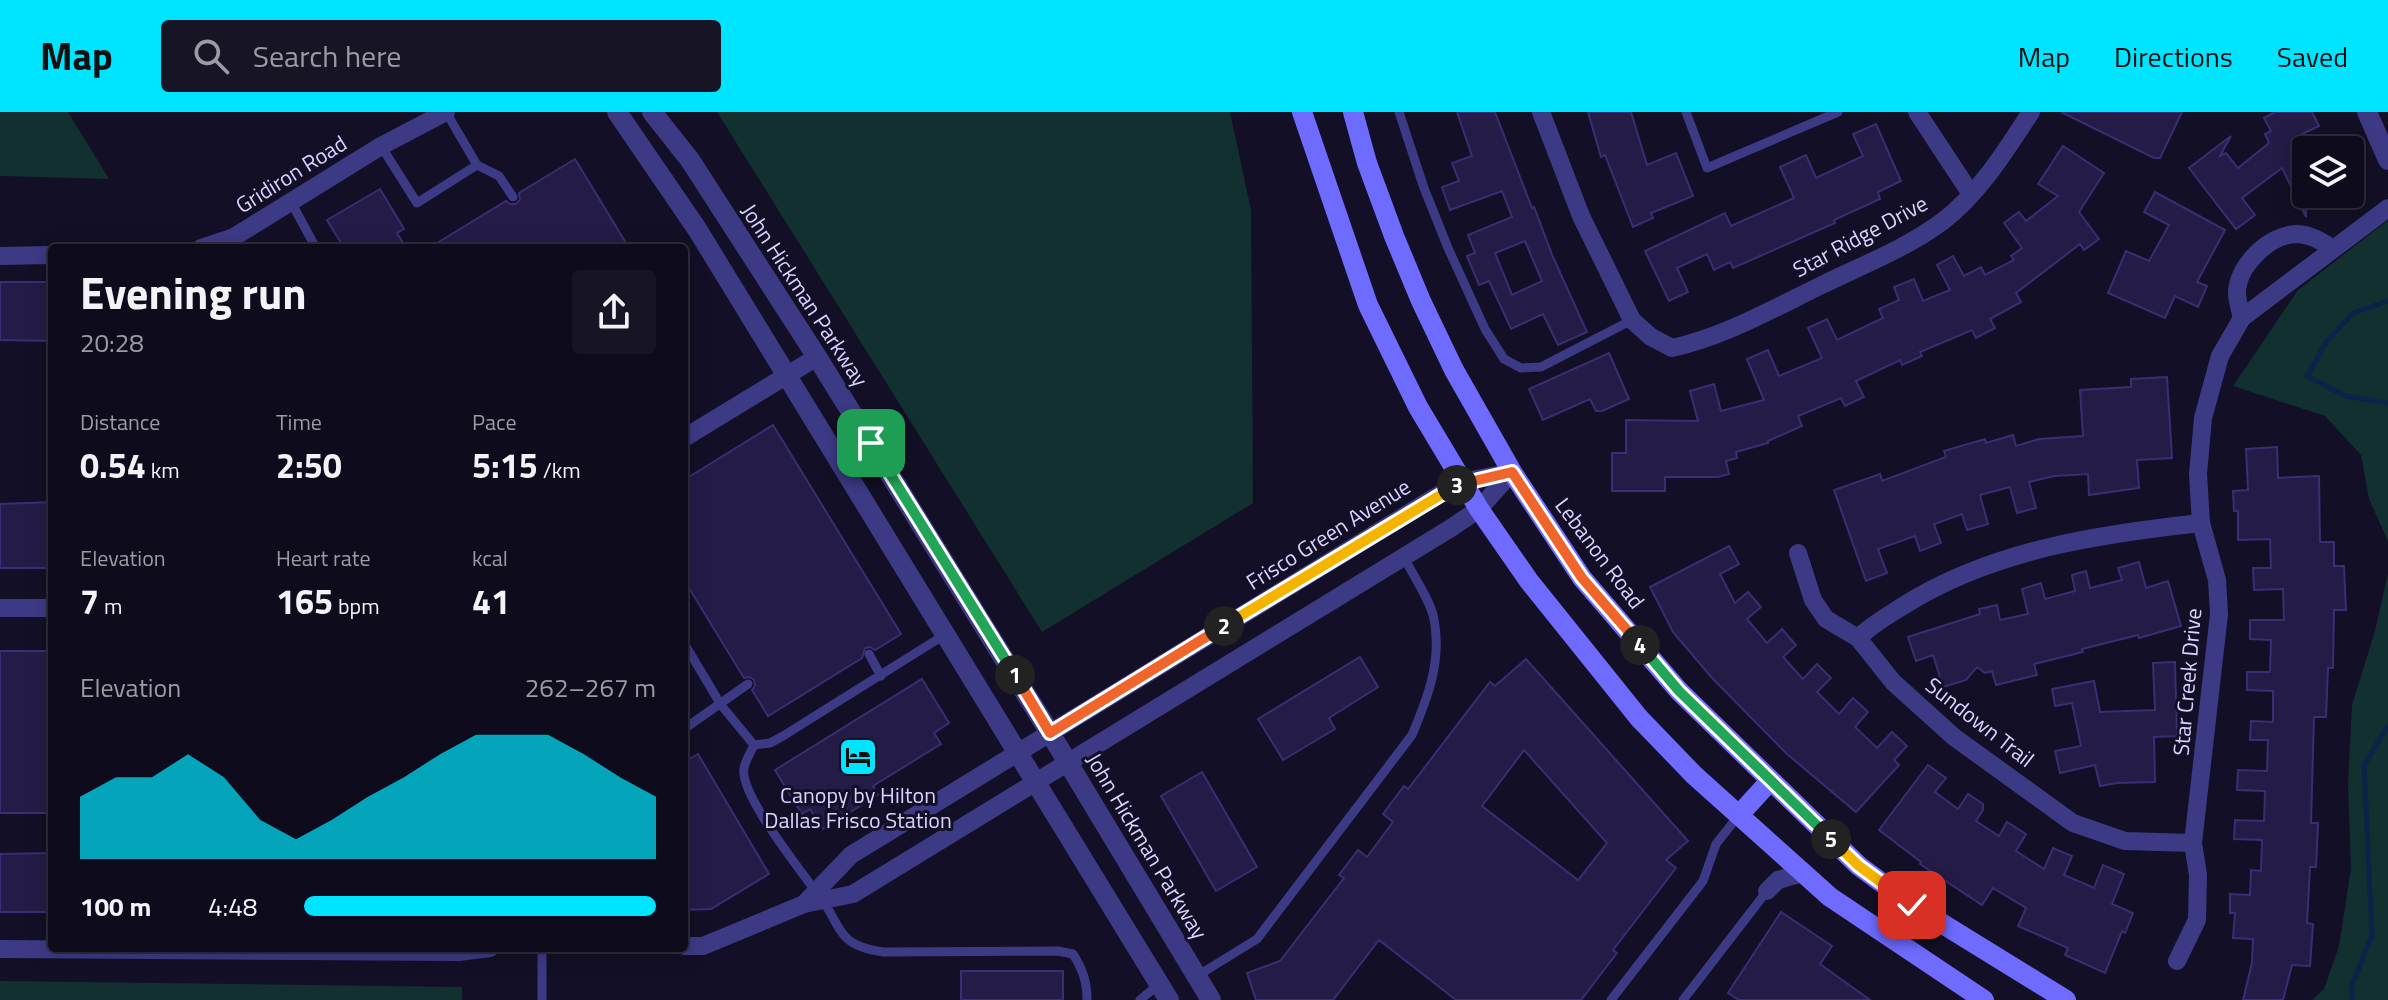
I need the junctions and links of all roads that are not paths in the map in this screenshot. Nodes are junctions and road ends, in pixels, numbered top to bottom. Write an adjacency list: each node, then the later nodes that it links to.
1 (446, 112): 13 (street, Gridiron Road); 15 (lane)
2 (617, 112): 28 (street)
3 (652, 112): 27 (street, John Hickman Parkway)
4 (1302, 112): 31 (main road)
5 (1353, 112): 30 (main road, Lebanon Road)
6 (1399, 112): 26 (lane)
7 (1541, 112): 26 (street)
8 (1686, 112): 9 (lane)
9 (1838, 112)
10 (1917, 112): 16 (street)
11 (2031, 112): 16 (street, Star Ridge Drive)
12 (2367, 112): 14 (street)
13 (381, 146): 15 (lane); 18 (street, Gridiron Road)
14 (2388, 160)
15 (477, 165): 17 (lane)
16 (1971, 194): 26 (street, Star Ridge Drive)
17 (513, 197)
18 (291, 202): 20 (street, Gridiron Road); 21 (lane)
19 (2388, 208): 22 (street, Star Creek Drive)
20 (236, 242)
21 (314, 244)
22 (2332, 248): 25 (street, Star Creek Drive); 25 (street)
23 (48, 255): 24 (street)
24 (0, 256)
25 (2242, 318): 33 (street, Star Creek Drive)
26 (1632, 320)
27 (817, 357): 28 (street); 46 (street, John Hickman Parkway)
28 (787, 375): 29 (street); 38 (street)
29 (688, 436)
30 (1512, 472): 31 (street, Frisco Green Avenue); 32 (street, Frisco Green Avenue); 50 (main road, Lebanon Road)
31 (1462, 482): 32 (main road); 46 (street, Frisco Green Avenue)
32 (1479, 509): 35 (street, Frisco Green Avenue); 52 (main road)
33 (2201, 523): 39 (street); 53 (street, Star Creek Drive)
34 (1798, 553): 39 (street, Sundown Trail)
35 (1404, 557): 49 (street, Frisco Green Avenue); 62 (lane)
36 (0, 608): 37 (street)
37 (48, 608)
38 (946, 634): 42 (lane); 48 (street)
39 (1858, 638): 53 (street, Sundown Trail)
40 (688, 650): 44 (lane)
41 (869, 654): 42 (lane)
42 (881, 676): 47 (lane)
43 (748, 684): 44 (lane)
44 (720, 703): 45 (lane); 47 (lane)
45 (688, 726)
46 (1050, 733): 48 (street, Frisco Green Avenue); 49 (street, John Hickman Parkway)
47 (754, 745): 56 (lane)
48 (1018, 752): 51 (street); 56 (street, Frisco Green Avenue)
49 (1068, 762): 51 (street, Frisco Green Avenue); 62 (street, John Hickman Parkway)
50 (1770, 781): 52 (main road); 71 (main road, Lebanon Road)
51 (1037, 782): 56 (street, Frisco Green Avenue); 63 (street)
52 (1739, 815): 54 (main road); 69 (lane)
53 (2193, 843): 61 (street, Star Creek Drive)
54 (1802, 873): 55 (street); 70 (main road)
55 (1767, 891): 64 (lane)
56 (814, 899): 57 (street, Frisco Green Avenue); 66 (lane)
57 (688, 946)
58 (0, 949): 59 (street)
59 (48, 949)
60 (542, 952): 65 (lane)
61 (2177, 961)
62 (1196, 976): 68 (street, John Hickman Parkway)
63 (1165, 992): 67 (lane)
64 (1685, 999)
65 (542, 1000)
66 (1087, 1000)
67 (1140, 1000)
68 (1211, 1000)
69 (1611, 1000)
70 (1984, 1000)
71 (2066, 1000)

